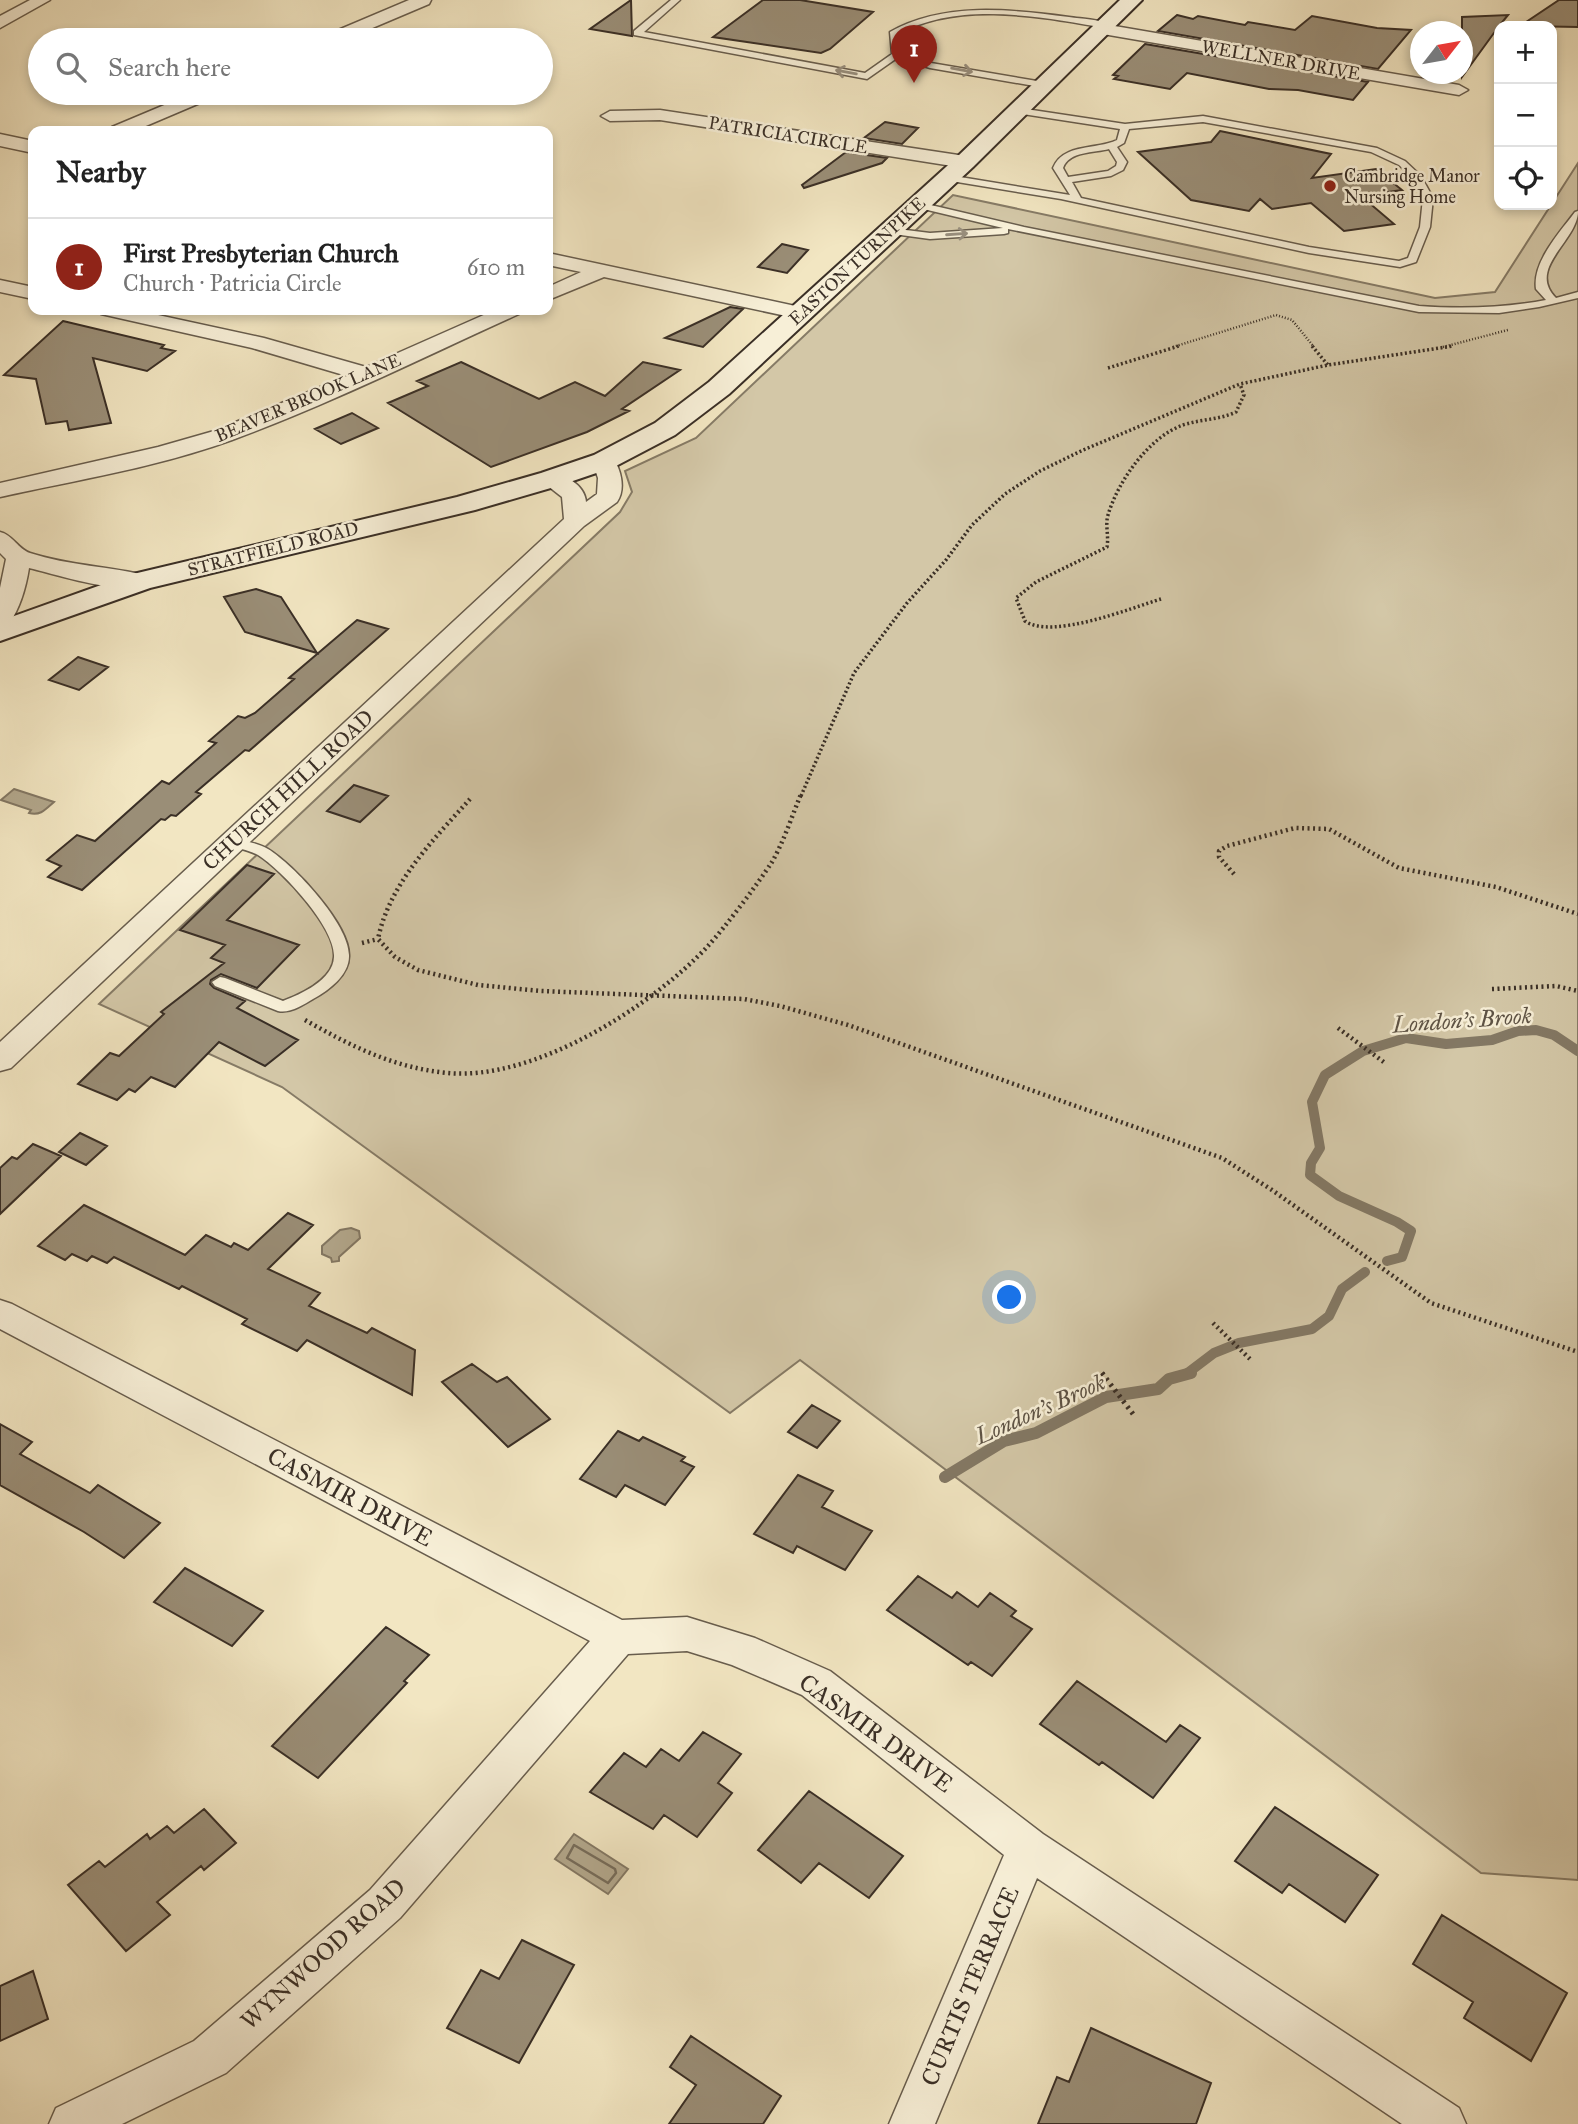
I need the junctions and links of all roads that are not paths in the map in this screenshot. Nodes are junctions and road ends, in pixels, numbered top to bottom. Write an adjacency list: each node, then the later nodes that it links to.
1 (42, 0): 5 (street)
2 (423, 0): 7 (street)
3 (676, 0): 8 (lane, one-way to 3)
4 (1132, 0): 6 (main road, EASTON TURNPIKE)
5 (0, 23)
6 (1104, 27): 8 (lane); 9 (main road, EASTON TURNPIKE); 10 (street, WELLNER DRIVE)
7 (358, 28)
8 (896, 55): 9 (lane, one-way to 9)
9 (1046, 85): 12 (main road, EASTON TURNPIKE)
10 (1459, 90)
11 (180, 105): 14 (street)
12 (1018, 111): 15 (lane); 19 (main road, EASTON TURNPIKE)
13 (610, 116): 19 (street, PATRICIA CIRCLE)
14 (131, 126)
15 (1125, 127): 18 (lane); 21 (lane)
16 (0, 140): 17 (street)
17 (28, 146)
18 (1112, 147): 20 (lane); 20 (lane)
19 (956, 170): 21 (lane); 22 (main road, EASTON TURNPIKE)
20 (1068, 180): 21 (lane)
21 (1078, 200)
22 (918, 205): 24 (lane); 25 (main road, EASTON TURNPIKE)
23 (1578, 214): 32 (lane)
24 (1024, 230): 25 (lane, one-way to 24); 32 (lane)
25 (890, 231): 33 (main road, EASTON TURNPIKE)
26 (553, 260): 27 (street)
27 (601, 271): 30 (street); 33 (street)
28 (0, 286): 29 (street)
29 (28, 292)
30 (553, 292)
31 (1578, 295): 32 (lane)
32 (1553, 300)
33 (800, 313): 37 (main road, EASTON TURNPIKE)
34 (130, 315): 36 (street)
35 (501, 315): 36 (street, BEAVER BROOK LANE)
36 (366, 374): 39 (street, BEAVER BROOK LANE)
37 (604, 461): 38 (main road, EASTON TURNPIKE); 40 (street, CHURCH HILL ROAD)
38 (551, 479): 40 (street); 43 (main road, STRATFIELD ROAD)
39 (0, 490)
40 (576, 520): 46 (street, CHURCH HILL ROAD)
41 (0, 539): 42 (street)
42 (18, 558): 43 (street); 44 (street)
43 (140, 581): 45 (main road, STRATFIELD ROAD)
44 (0, 619)
45 (0, 632)
46 (232, 842): 47 (lane); 48 (street, CHURCH HILL ROAD)
47 (220, 982)
48 (0, 1060)
49 (0, 1313): 50 (street, CASMIR DRIVE)
50 (618, 1637): 51 (street, CASMIR DRIVE); 52 (street, WYNWOOD ROAD)
51 (1028, 1848): 53 (street, CURTIS TERRACE); 54 (street, CASMIR DRIVE)
52 (72, 2124)
53 (912, 2124)
54 (1443, 2124)

